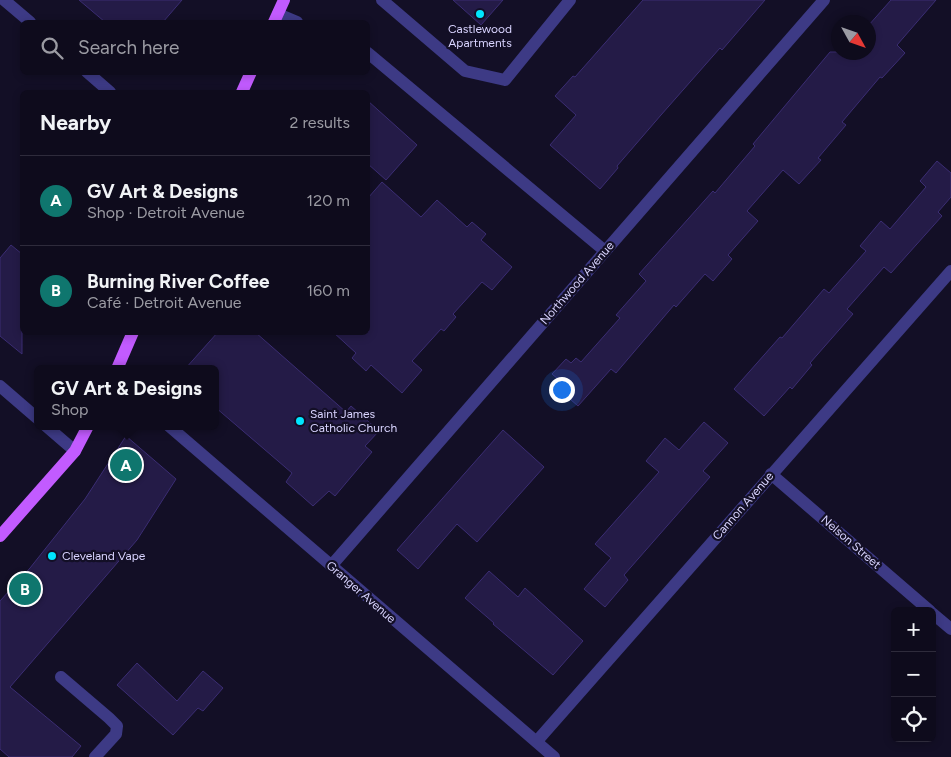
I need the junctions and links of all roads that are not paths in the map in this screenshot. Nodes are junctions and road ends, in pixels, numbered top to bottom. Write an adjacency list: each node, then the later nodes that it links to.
1 (4, 0): 7 (street)
2 (284, 0): 6 (main road)
3 (382, 0): 4 (street)
4 (570, 0)
5 (824, 0): 13 (street, Northwood Avenue)
6 (276, 18)
7 (28, 20)
8 (370, 56): 13 (street)
9 (91, 75): 11 (street)
10 (250, 75): 12 (main road)
11 (108, 90)
12 (243, 90)
13 (605, 251): 25 (street, Northwood Avenue)
14 (951, 271): 23 (street, Cannon Avenue)
15 (132, 335): 16 (main road)
16 (119, 365)
17 (0, 386): 18 (street)
18 (34, 415)
19 (51, 430): 22 (street)
20 (86, 430): 22 (main road)
21 (174, 430): 25 (street, Granger Avenue)
22 (75, 451): 24 (main road)
23 (771, 474): 26 (street, Nelson Street); 30 (street, Cannon Avenue)
24 (0, 536)
25 (331, 566): 30 (street, Granger Avenue)
26 (925, 607)
27 (936, 616): 28 (street, Nelson Street)
28 (951, 629)
29 (61, 677): 31 (street)
30 (537, 741): 32 (street, Granger Avenue)
31 (95, 757)
32 (554, 757)

